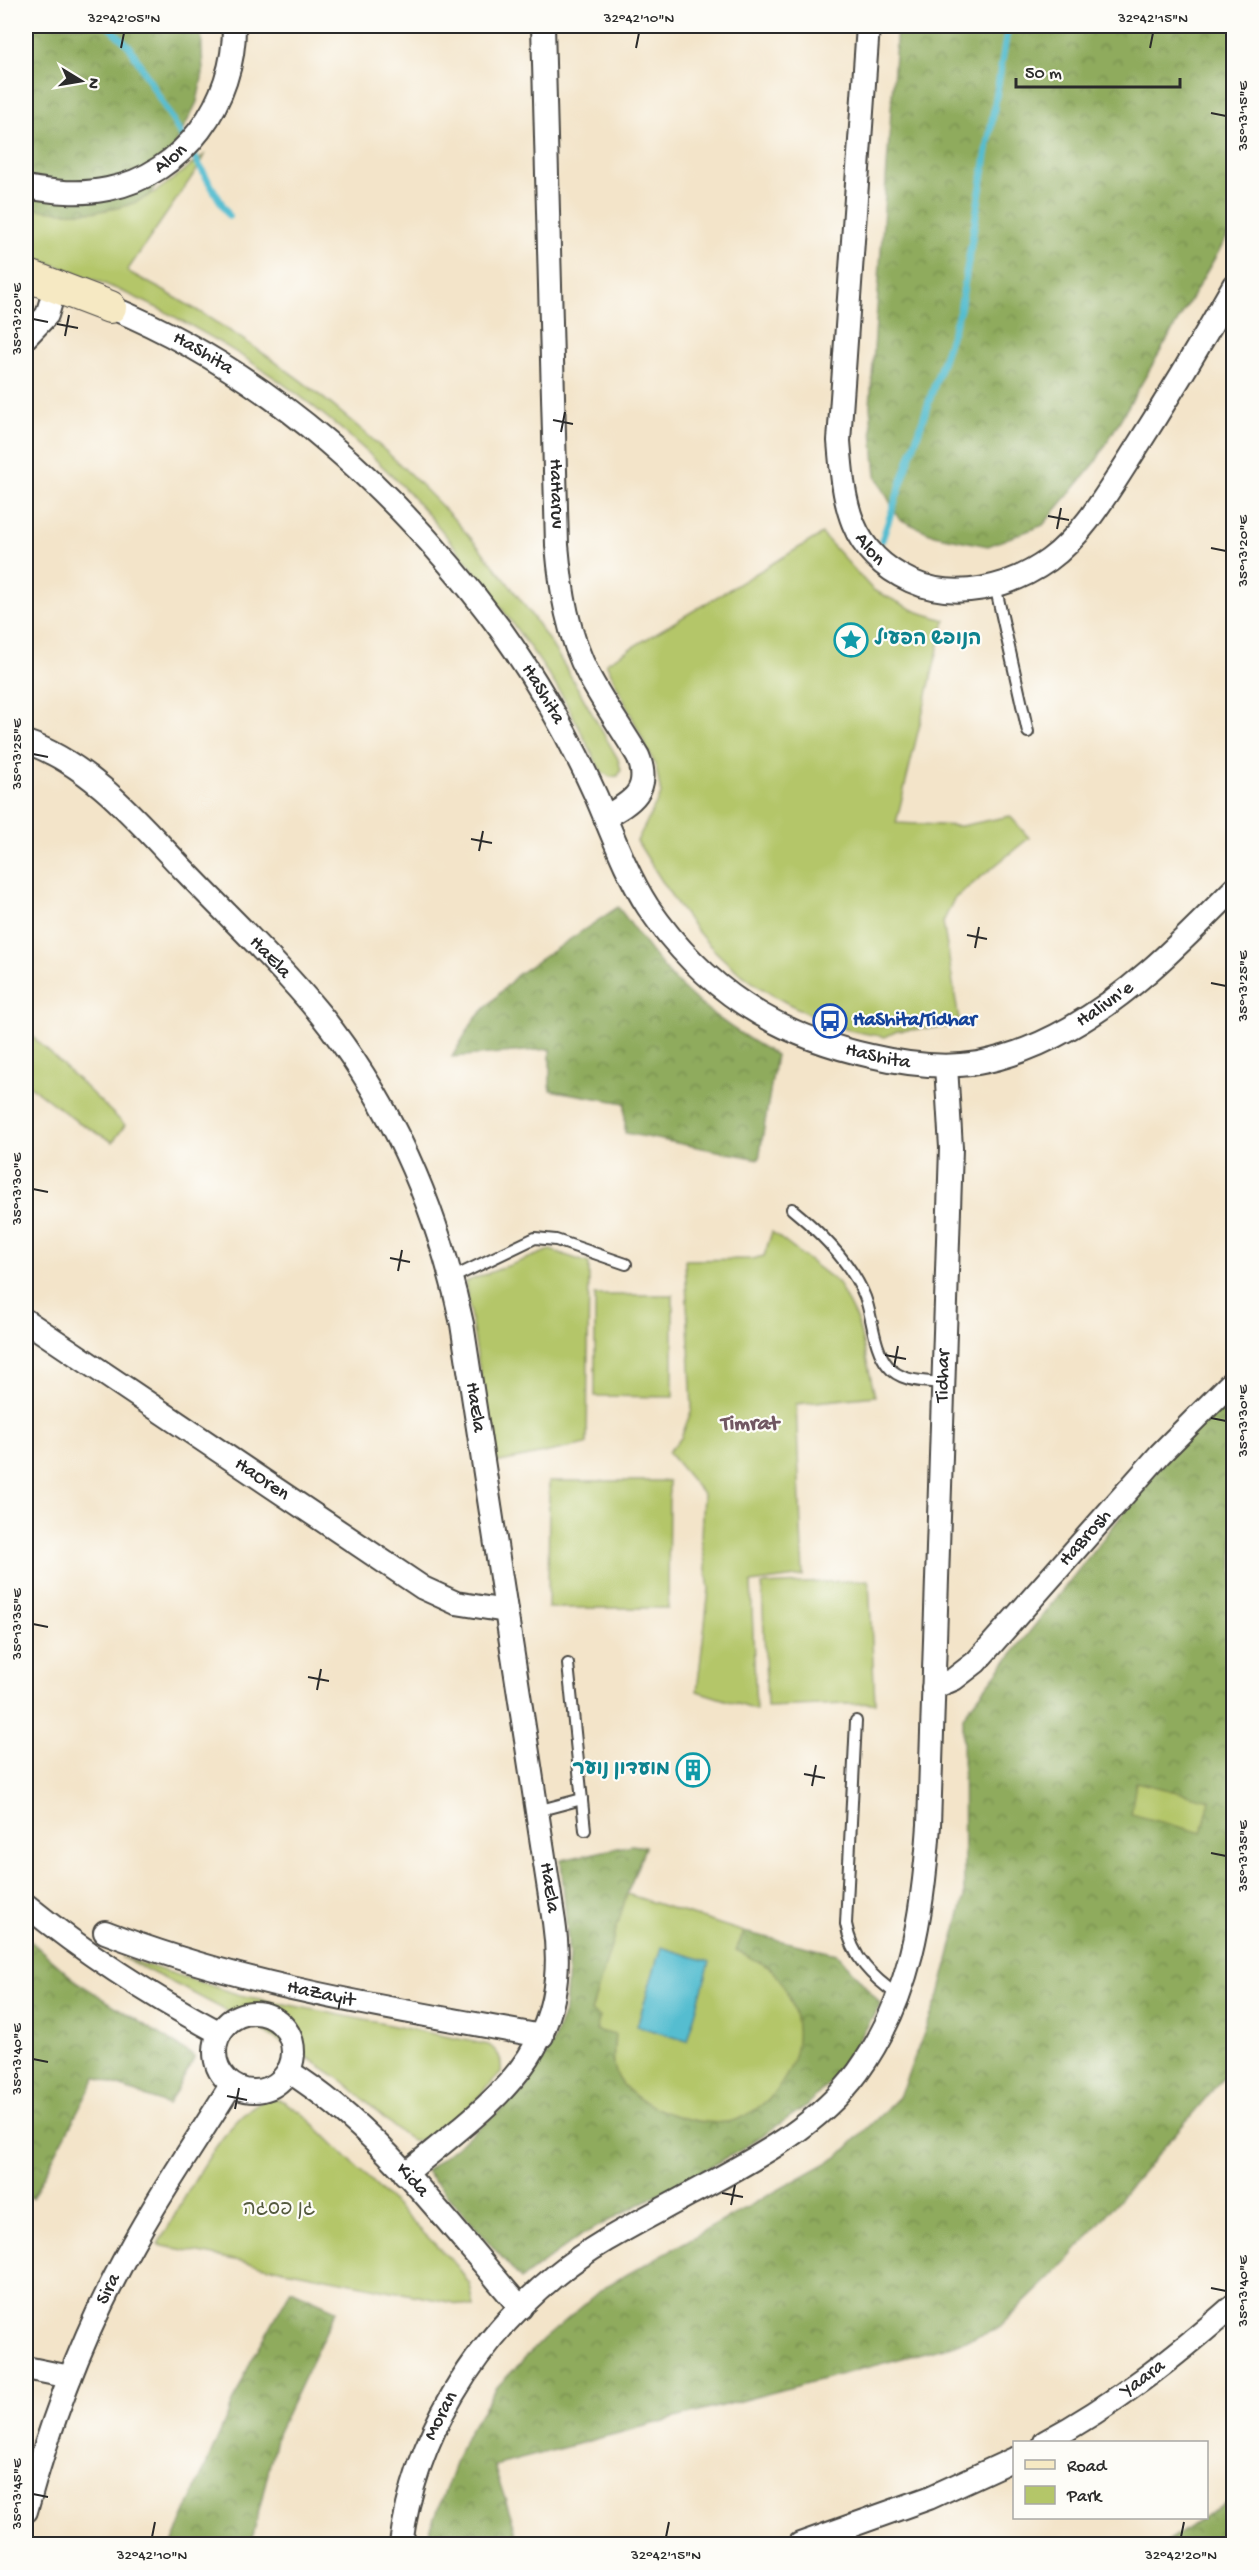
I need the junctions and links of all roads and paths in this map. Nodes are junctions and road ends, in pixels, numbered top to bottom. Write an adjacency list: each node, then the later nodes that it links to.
1 (234, 26): 4 (street, Alon)
2 (543, 26): 13 (street, HaHaruv)
3 (868, 26): 10 (street, Alon)
4 (26, 187)
5 (26, 275): 6 (main road)
6 (56, 285): 8 (main road); 9 (street)
7 (1233, 285): 10 (street, Alon)
8 (110, 307): 13 (street, HaShita)
9 (26, 337)
10 (995, 585): 11 (lane)
11 (1028, 732)
12 (26, 742): 18 (street, HaEla)
13 (605, 817): 15 (street, HaShita)
14 (1233, 889): 15 (street, Halivn'e)
15 (946, 1066): 21 (street, Tidhar)
16 (792, 1209): 21 (lane)
17 (626, 1264): 18 (lane)
18 (452, 1278): 22 (street, HaEla)
19 (26, 1321): 22 (street, HaOren)
20 (1233, 1380): 24 (street, HaBrosh)
21 (943, 1383): 24 (street, Tidhar)
22 (506, 1611): 27 (street, HaEla)
23 (568, 1664): 26 (lane)
24 (933, 1688): 31 (street, Tidhar)
25 (856, 1721): 31 (lane)
26 (582, 1799): 27 (lane); 28 (lane)
27 (537, 1811): 33 (street, HaEla)
28 (585, 1830)
29 (26, 1905): 32 (street)
30 (105, 1932): 33 (street, HaZayit)
31 (899, 1996): 38 (street, Moran)
32 (220, 2033): 34 (street); 35 (street)
33 (542, 2036): 36 (street, HaEla)
34 (288, 2071): 35 (street); 36 (street, Kida)
35 (231, 2085): 40 (street, Sira)
36 (405, 2175): 38 (street, Kida)
37 (1233, 2305): 41 (street, Yaara)
38 (521, 2308): 44 (street, Moran)
39 (26, 2368): 40 (street)
40 (70, 2377): 43 (street, Sira)
41 (1047, 2441)
42 (1013, 2459): 45 (street)
43 (26, 2511)
44 (401, 2544)
45 (800, 2544)

